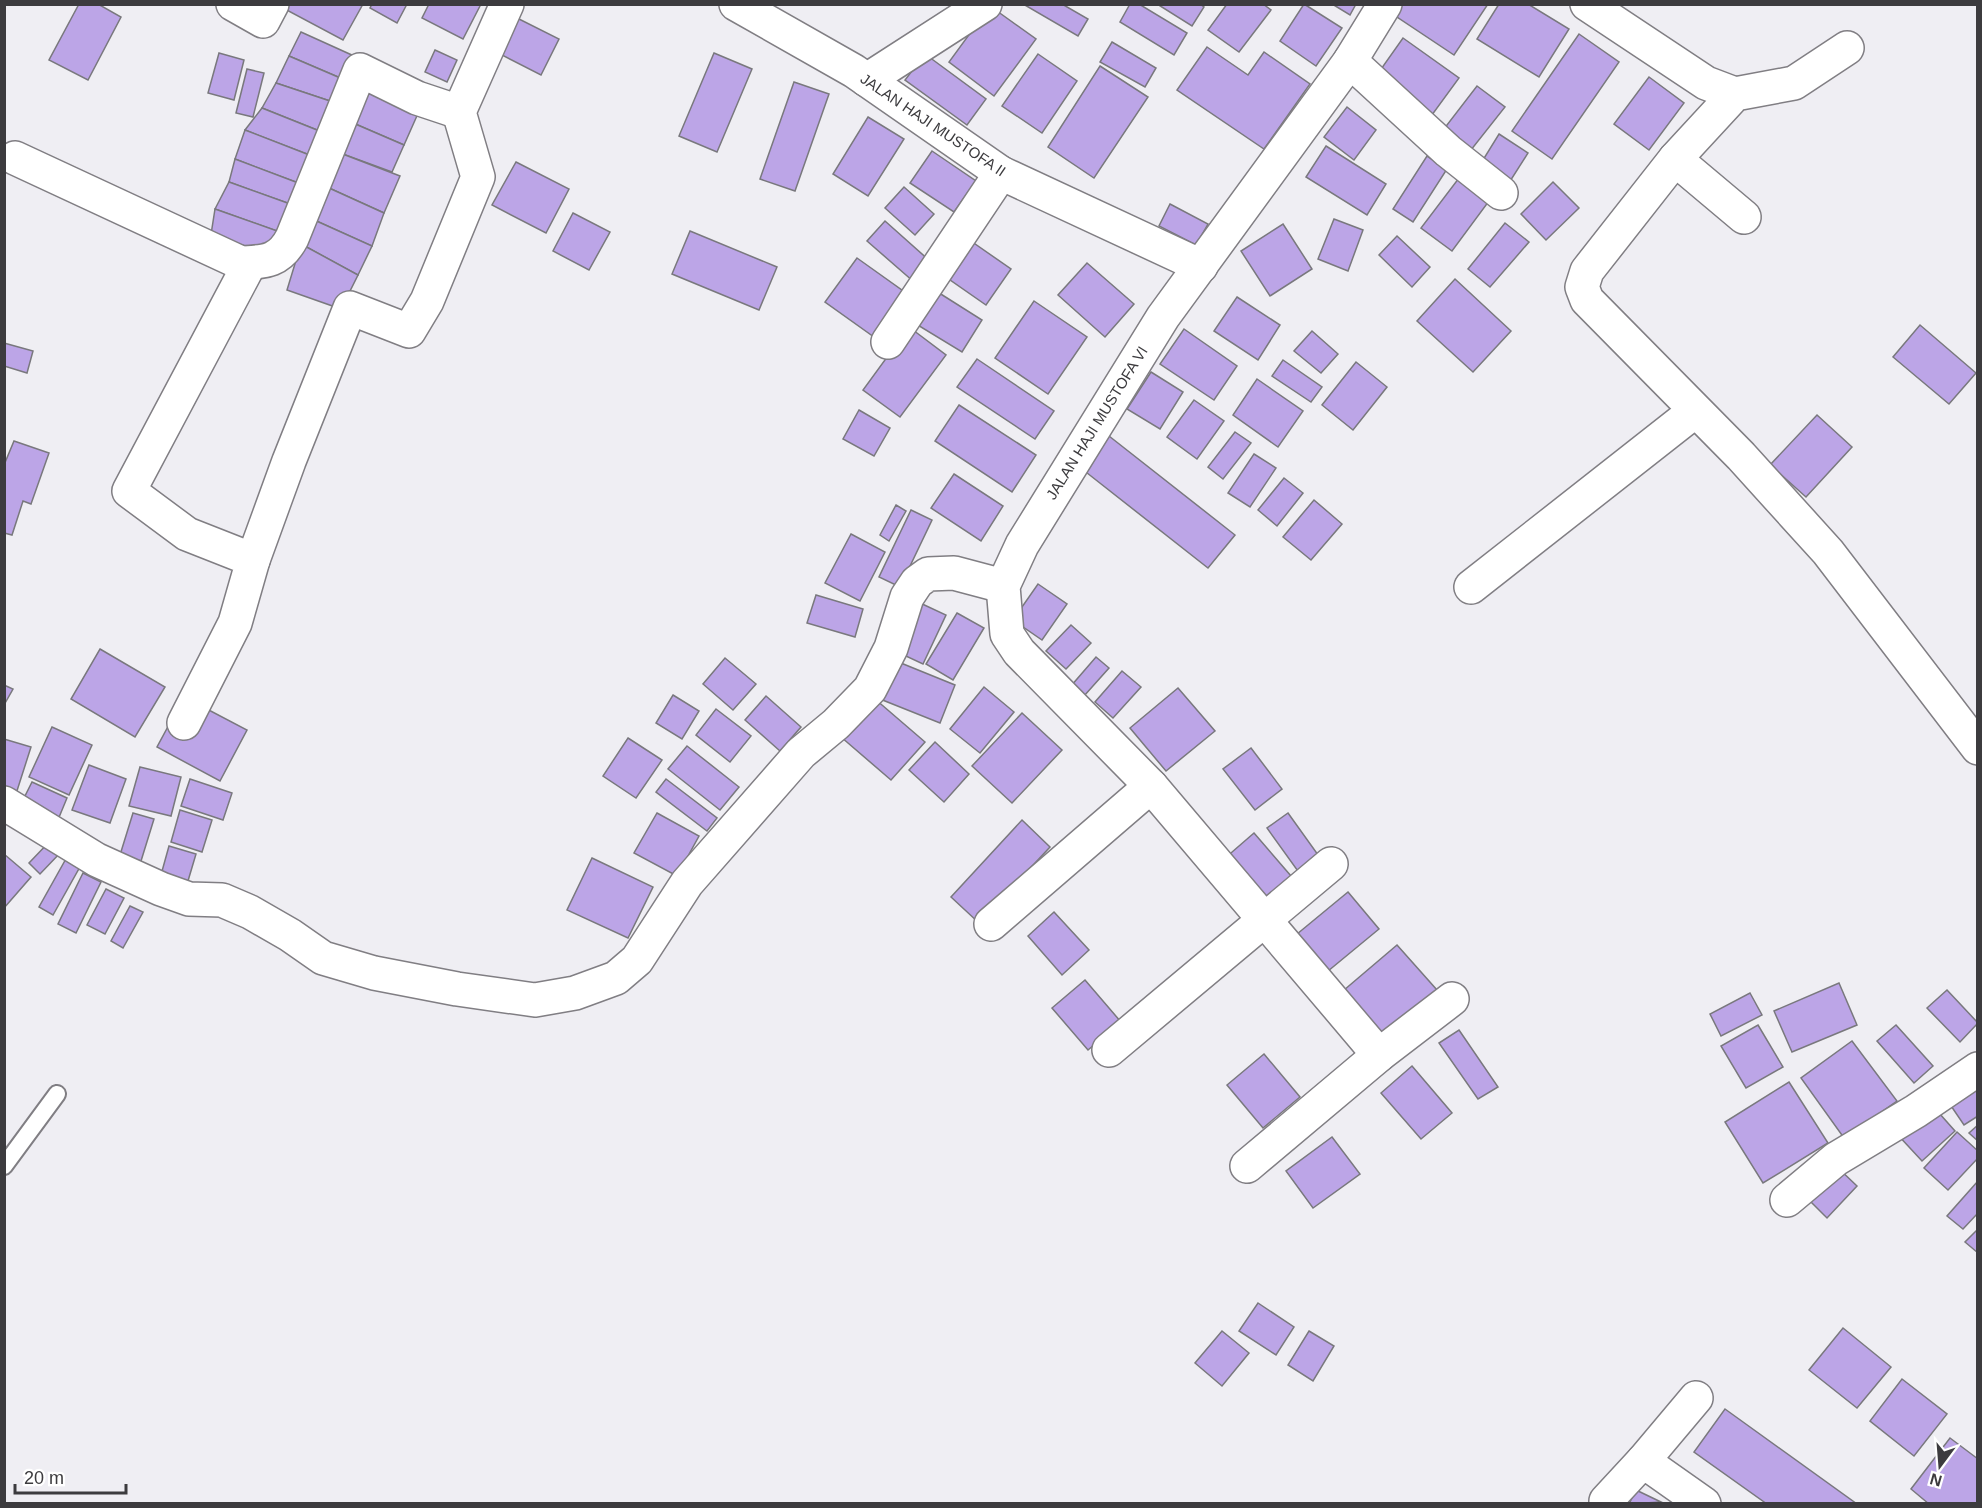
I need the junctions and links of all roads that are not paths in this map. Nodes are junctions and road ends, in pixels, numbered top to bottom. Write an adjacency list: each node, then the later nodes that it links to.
1 (233, 4): 7 (street)
2 (507, 4): 12 (street)
3 (735, 4): 10 (street, JALAN HAJI MUSTOFA II)
4 (985, 4): 10 (street)
5 (1385, 4): 9 (street, JALAN HAJI MUSTOFA VI)
6 (1587, 4): 11 (street)
7 (268, 13)
8 (1847, 48): 11 (street)
9 (1350, 61): 16 (street); 19 (street, JALAN HAJI MUSTOFA VI)
10 (867, 80): 15 (street, JALAN HAJI MUSTOFA II)
11 (1735, 94): 14 (street)
12 (459, 112): 18 (street); 22 (street)
13 (15, 158): 18 (street)
14 (1676, 159): 17 (street); 21 (street)
15 (1001, 173): 19 (street, JALAN HAJI MUSTOFA II); 20 (street)
16 (1501, 193)
17 (1744, 217)
18 (250, 263): 22 (street)
19 (1201, 266): 23 (street, JALAN HAJI MUSTOFA VI)
20 (888, 342)
21 (1695, 411): 24 (street); 26 (street)
22 (253, 560): 25 (street)
23 (1003, 586): 27 (street); 28 (street)
24 (1471, 587)
25 (184, 723)
26 (1977, 748)
27 (1152, 786): 30 (street); 31 (street)
28 (4, 803)
29 (1331, 864): 30 (street)
30 (1264, 919): 33 (street); 34 (street)
31 (991, 924)
32 (1452, 999): 34 (street)
33 (1109, 1050)
34 (1379, 1055): 38 (street)
35 (1977, 1069): 39 (street)
36 (57, 1095): 37 (lane)
37 (4, 1166)
38 (1247, 1166)
39 (1787, 1200)
40 (1696, 1398): 41 (street)
41 (1643, 1461): 42 (street); 43 (street)
42 (1606, 1502)
43 (1704, 1503)

